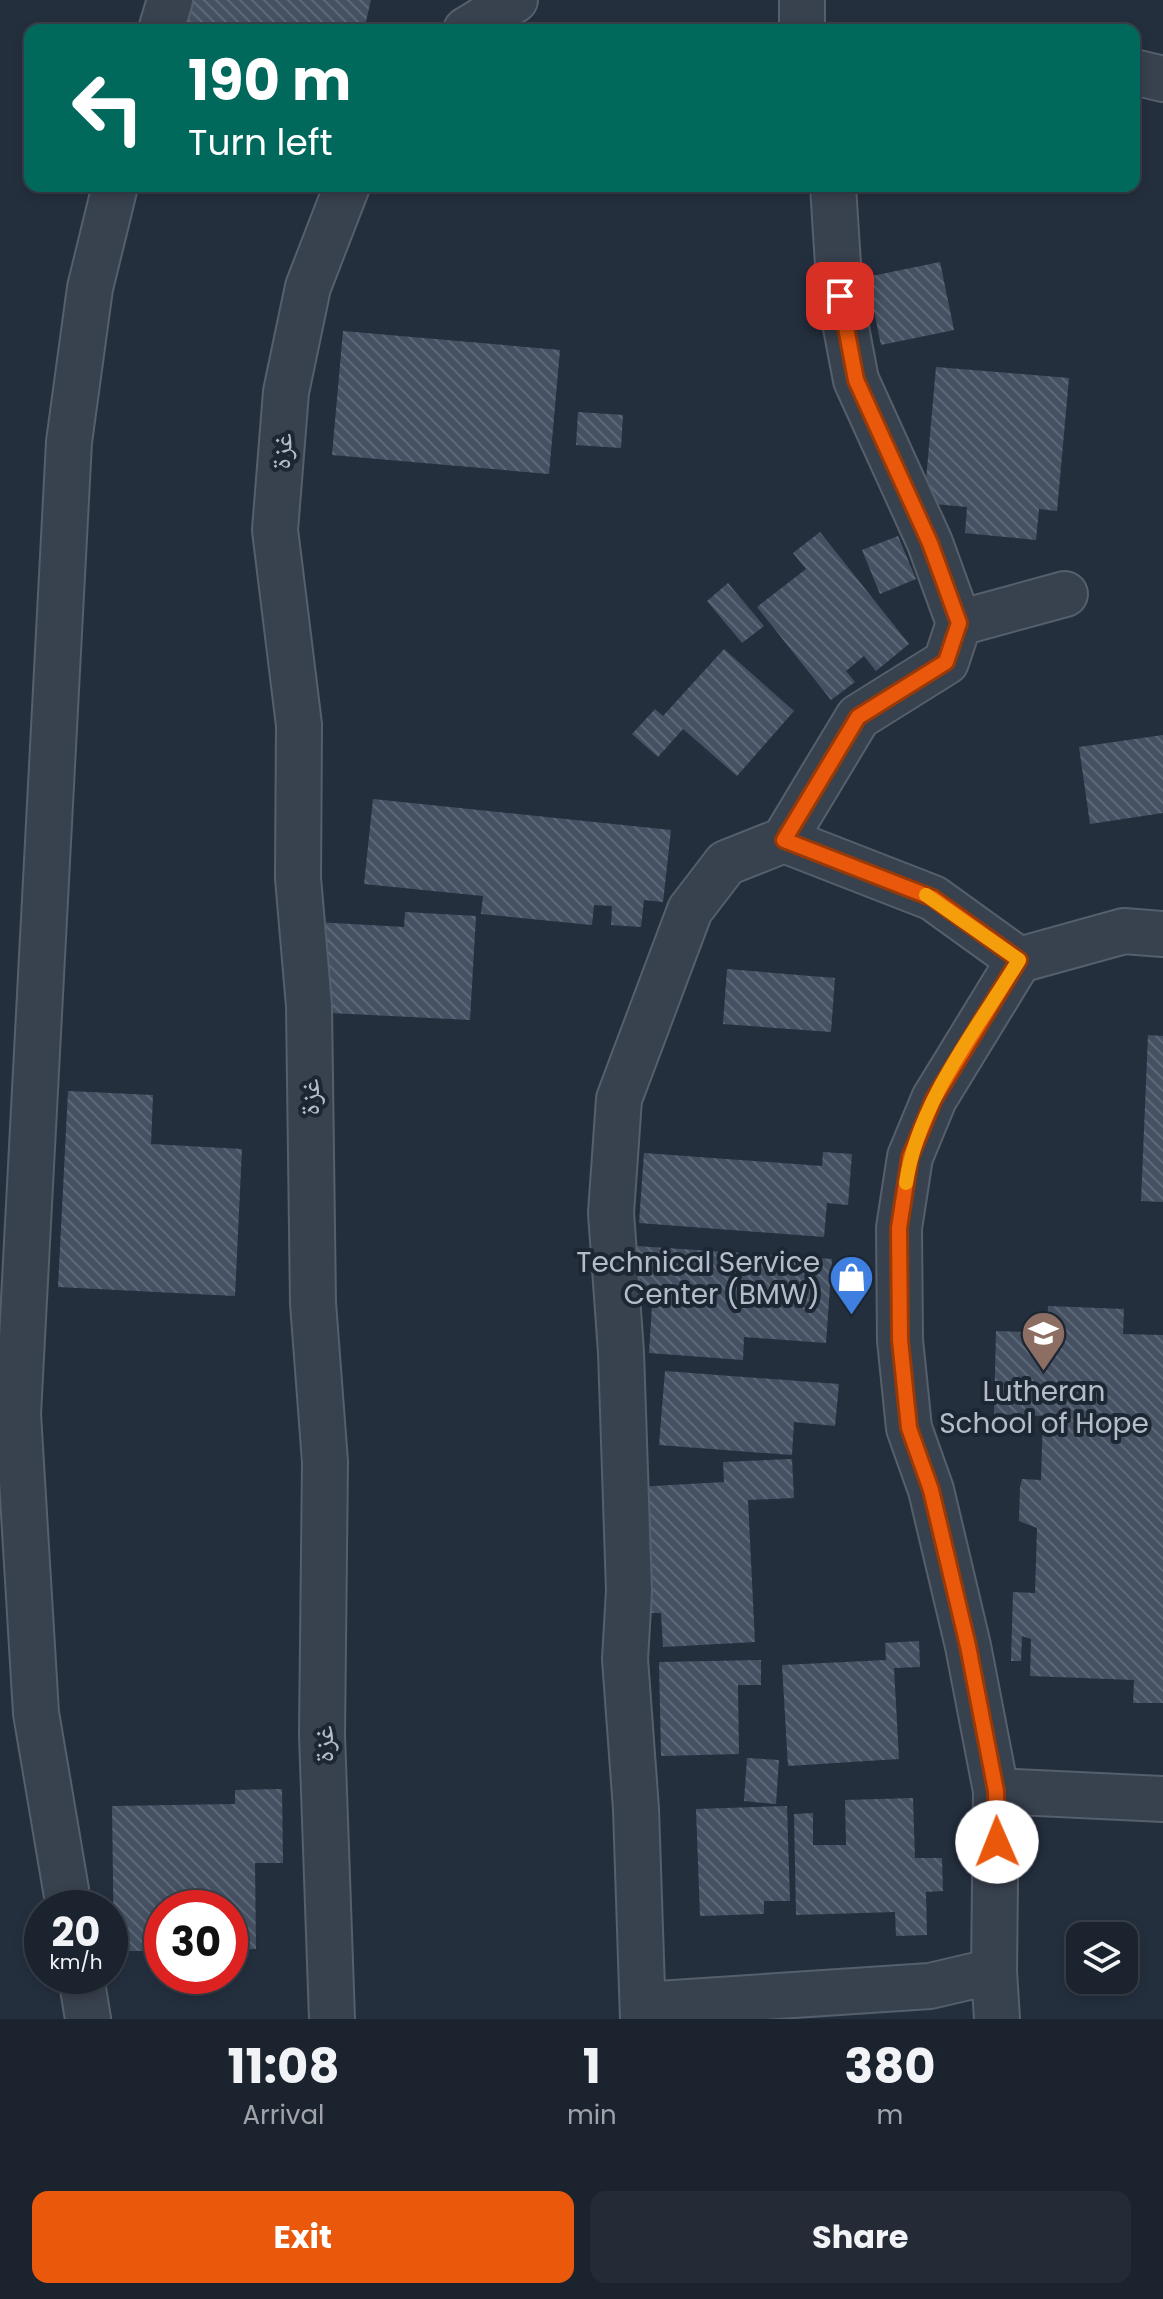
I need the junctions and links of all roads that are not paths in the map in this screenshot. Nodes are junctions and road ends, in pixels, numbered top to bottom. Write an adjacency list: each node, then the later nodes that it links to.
1 (170, 0): 5 (street)
2 (449, 0): 6 (street)
3 (515, 0): 7 (street)
4 (802, 0): 8 (street)
5 (163, 24)
6 (444, 24)
7 (476, 24)
8 (802, 24)
9 (1140, 73): 10 (street)
10 (1163, 79)
11 (114, 192): 21 (street)
12 (345, 192): 26 (street, غزة)
13 (833, 192): 15 (street)
14 (1065, 594): 15 (street)
15 (959, 623): 16 (street)
16 (784, 840): 18 (street); 24 (street)
17 (1163, 934): 18 (street)
18 (1019, 960): 19 (street)
19 (996, 1791): 20 (street); 22 (street)
20 (1163, 1799)
21 (66, 1890)
22 (994, 1971): 24 (street); 27 (street)
23 (84, 1994): 25 (street)
24 (643, 2012)
25 (88, 2019)
26 (332, 2019)
27 (997, 2019)

